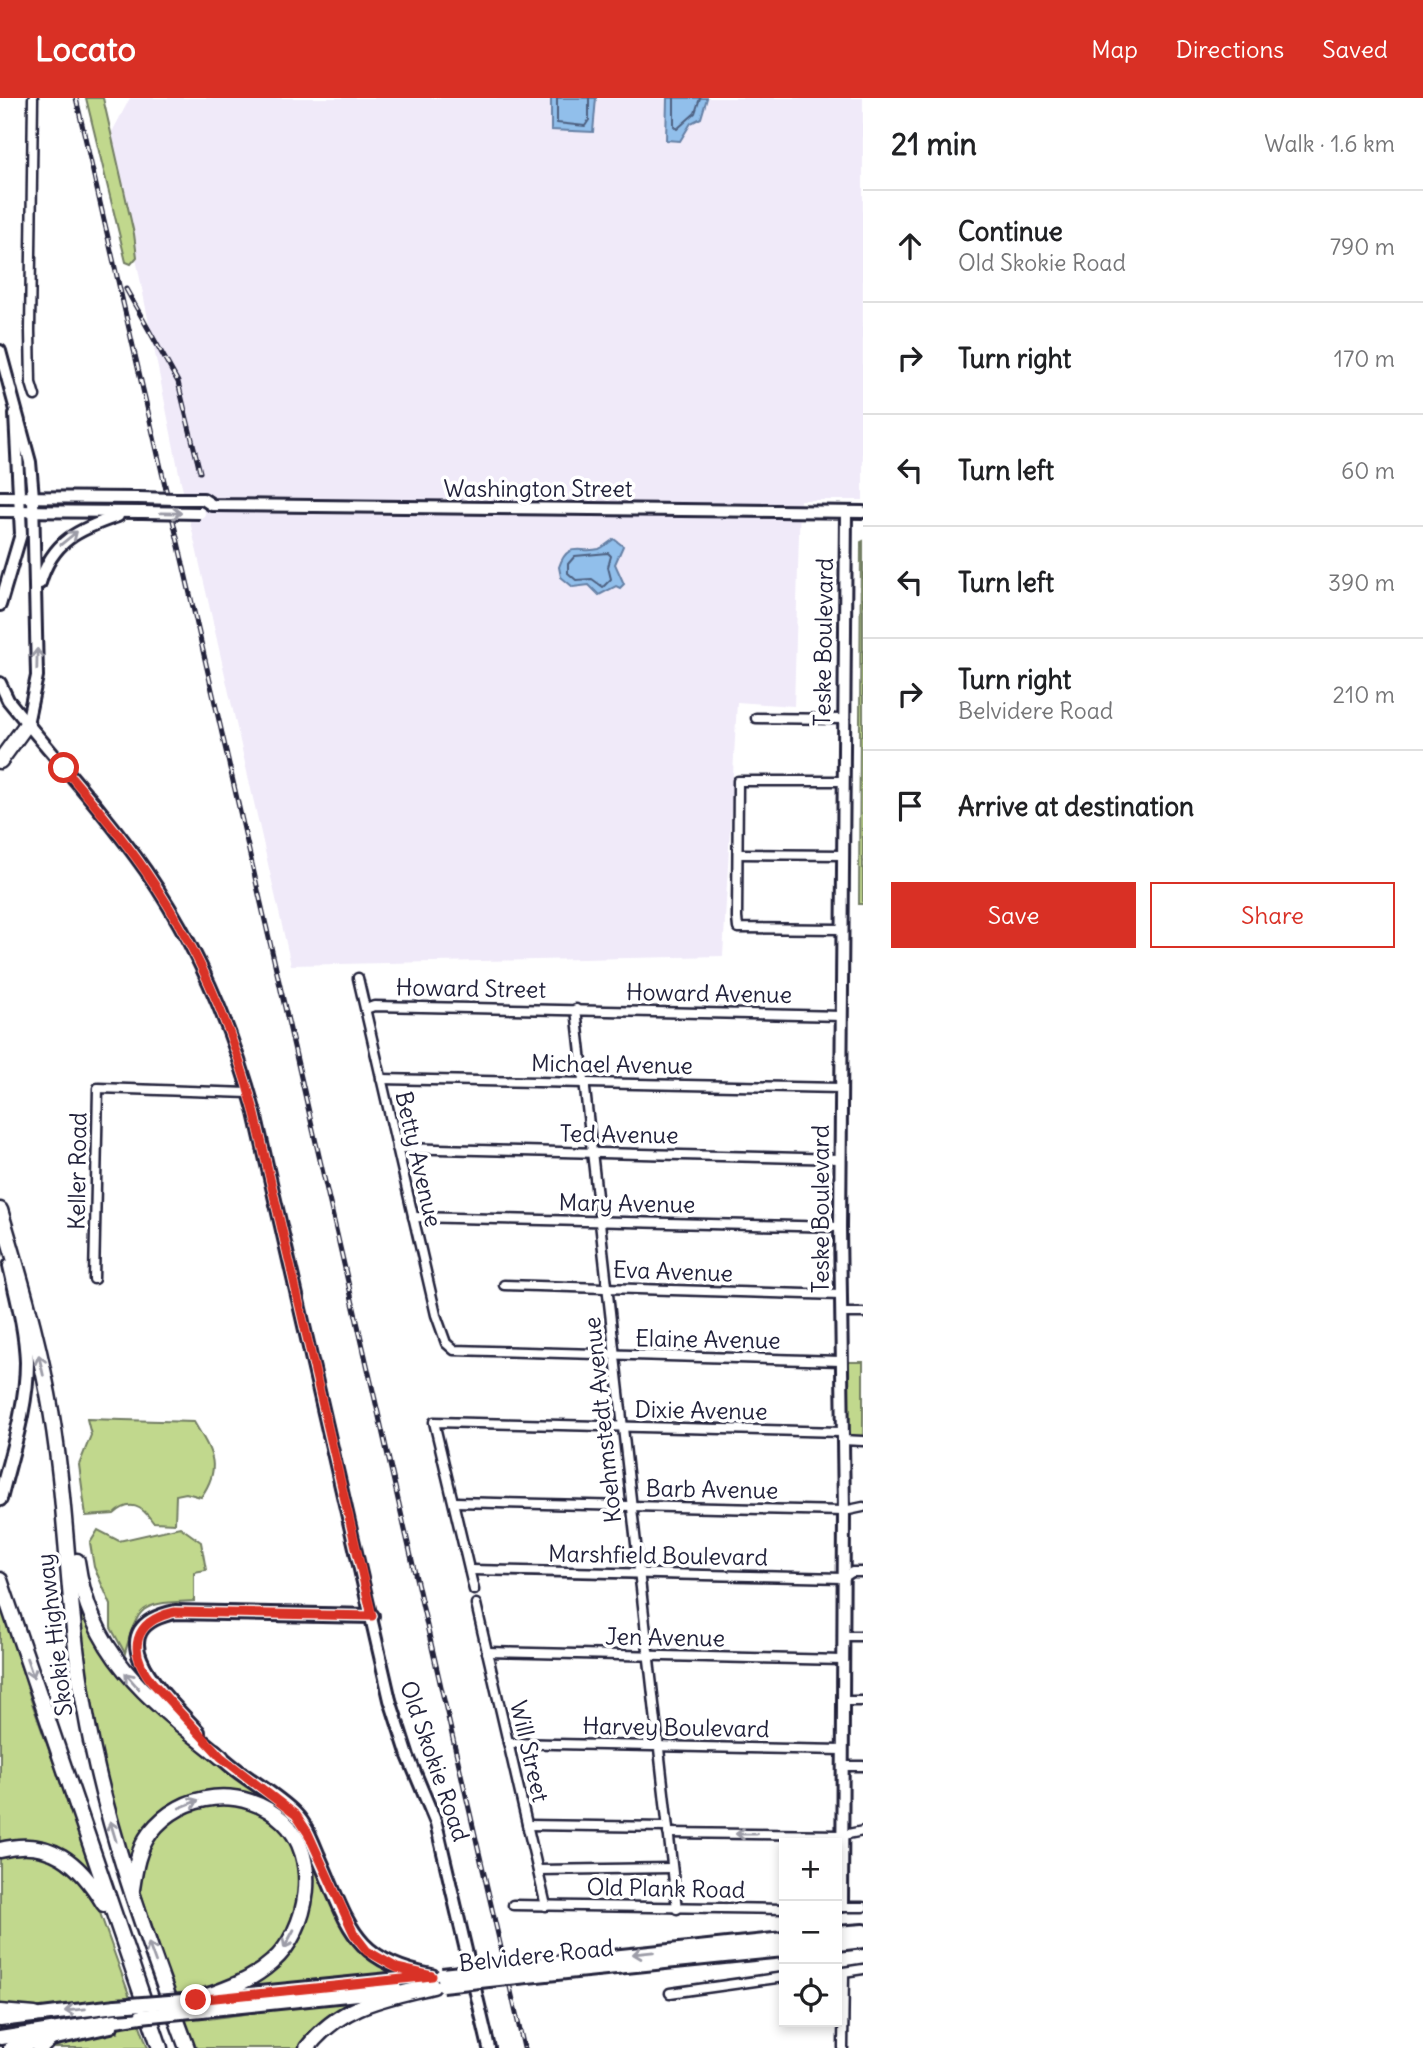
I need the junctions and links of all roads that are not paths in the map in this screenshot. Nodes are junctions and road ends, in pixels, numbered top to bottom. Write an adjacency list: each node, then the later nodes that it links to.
1 (33, 98): 3 (street)
2 (0, 351): 4 (street)
3 (35, 396)
4 (15, 414): 6 (street); 7 (street)
5 (0, 497): 6 (street, Washington Street)
6 (20, 497): 7 (street, Washington Street); 10 (street)
7 (33, 497): 8 (street, Washington Street, bridge); 11 (street)
8 (212, 505): 12 (street, one-way to 8, bridge); 13 (street, Washington Street)
9 (0, 511): 10 (street)
10 (20, 511): 11 (street); 16 (street)
11 (34, 511): 12 (street); 15 (street)
12 (128, 512): 15 (street, one-way to 12)
13 (846, 512): 14 (street, Washington Street); 19 (street, Teske Boulevard)
14 (863, 512)
15 (37, 593): 20 (street, one-way to 15)
16 (0, 604)
17 (0, 683): 20 (street, Old Skokie Road)
18 (756, 718): 19 (street)
19 (844, 719): 22 (street, Teske Boulevard)
20 (27, 724): 21 (highway); 33 (street, Old Skokie Road)
21 (0, 761)
22 (843, 781): 23 (street); 24 (street, Teske Boulevard)
23 (738, 854): 24 (street); 25 (street)
24 (843, 855): 25 (street, Teske Boulevard)
25 (842, 929): 29 (street, Teske Boulevard)
26 (358, 978): 27 (street, Betty Avenue)
27 (366, 1009): 28 (street, Howard Street); 30 (street, Betty Avenue)
28 (576, 1009): 29 (street, Howard Avenue); 31 (street, Koehmstedt Avenue)
29 (842, 1016): 32 (street, Teske Boulevard)
30 (381, 1079): 31 (street, Michael Avenue); 34 (street, Betty Avenue)
31 (584, 1083): 32 (street, Michael Avenue); 35 (street, Koehmstedt Avenue)
32 (841, 1088): 36 (street, Teske Boulevard)
33 (249, 1093): 42 (street, Keller Road); 67 (street, Old Skokie Road)
34 (397, 1148): 35 (street, Ted Avenue); 39 (street, Betty Avenue)
35 (592, 1153): 36 (street, Ted Avenue); 40 (street, Koehmstedt Avenue)
36 (841, 1159): 41 (street, Teske Boulevard)
37 (0, 1210): 51 (highway, Skokie Highway, one-way to 37)
38 (0, 1217): 55 (main road)
39 (412, 1217): 40 (street, Mary Avenue); 48 (street, Betty Avenue)
40 (599, 1221): 41 (street, Mary Avenue); 44 (street, Koehmstedt Avenue)
41 (840, 1227): 45 (street, Teske Boulevard)
42 (94, 1279)
43 (504, 1285): 44 (street, Eva Avenue)
44 (607, 1289): 45 (street, Eva Avenue); 49 (street, Koehmstedt Avenue)
45 (841, 1295): 46 (street, Teske Boulevard)
46 (841, 1313): 47 (street); 50 (street, Teske Boulevard)
47 (863, 1313)
48 (449, 1346): 49 (street, Elaine Avenue)
49 (615, 1356): 50 (street, Elaine Avenue); 52 (street, Koehmstedt Avenue)
50 (841, 1361): 53 (street, Teske Boulevard)
51 (48, 1395): 78 (highway, one-way to 51); 88 (highway, Skokie Highway, one-way to 51)
52 (623, 1428): 53 (street, Dixie Avenue); 56 (street, Dixie Avenue); 57 (street, Koehmstedt Avenue)
53 (842, 1436): 54 (street, Dixie Avenue); 59 (street, Teske Boulevard)
54 (863, 1441)
55 (1, 1495)
56 (454, 1502): 57 (street, Barb Avenue); 60 (street)
57 (632, 1506): 59 (street, Barb Avenue); 62 (street, Koehmstedt Avenue)
58 (863, 1507): 59 (street, Barb Avenue)
59 (844, 1511): 63 (street, Teske Boulevard)
60 (471, 1570): 62 (street, Marshfield Boulevard); 65 (street)
61 (863, 1572): 63 (street, Marshfield Boulevard)
62 (639, 1573): 63 (street, Marshfield Boulevard); 71 (street, Koehmstedt Avenue)
63 (844, 1578): 68 (street, Teske Boulevard)
64 (0, 1580): 96 (highway, Skokie Highway, one-way to 96)
65 (474, 1590)
66 (476, 1604): 70 (street, Will Street)
67 (372, 1616): 78 (main road); 122 (street, Old Skokie Road)
68 (843, 1636): 69 (street); 72 (street, Teske Boulevard)
69 (863, 1636)
70 (486, 1652): 71 (street, Jen Avenue); 75 (street, Will Street)
71 (648, 1656): 72 (street, Jen Avenue); 76 (street, Koehmstedt Avenue)
72 (843, 1660): 73 (street, Teske Boulevard)
73 (843, 1701): 74 (street); 77 (street, Teske Boulevard)
74 (863, 1701)
75 (508, 1742): 76 (street, Harvey Boulevard); 81 (street, Will Street)
76 (659, 1746): 77 (street, Harvey Boulevard); 82 (street, Koehmstedt Avenue)
77 (843, 1751): 79 (street, Teske Boulevard)
78 (221, 1757): 107 (main road)
79 (843, 1766): 80 (street); 84 (street, Teske Boulevard)
80 (863, 1766)
81 (527, 1825): 82 (street); 87 (street, Will Street)
82 (668, 1830): 84 (street, one-way to 82); 86 (street, Koehmstedt Avenue)
83 (863, 1831): 84 (street)
84 (842, 1835): 89 (street, Teske Boulevard)
85 (0, 1850): 96 (highway)
86 (672, 1868): 87 (street); 94 (street, Koehmstedt Avenue)
87 (538, 1870): 91 (street, Will Street)
88 (131, 1897): 109 (highway, one-way to 109); 120 (highway, Skokie Highway, one-way to 88)
89 (839, 1901)
90 (513, 1905): 91 (street, Old Plank Road)
91 (547, 1906): 94 (street, Old Plank Road)
92 (842, 1907): 93 (street)
93 (863, 1907)
94 (677, 1909): 95 (street, Old Plank Road)
95 (779, 1909)
96 (119, 1931): 119 (highway, Skokie Highway)
97 (863, 1931): 98 (main road)
98 (842, 1933)
99 (779, 1940): 104 (main road, Belvidere Road, one-way to 104)
100 (863, 1941): 101 (main road)
101 (842, 1943)
102 (779, 1950): 104 (main road, Belvidere Road)
103 (863, 1969): 105 (street)
104 (536, 1970): 107 (main road, Belvidere Road, bridge)
105 (842, 1973)
106 (779, 1978): 108 (street)
107 (437, 1981): 109 (main road, Belvidere Road); 121 (highway)
108 (670, 1993)
109 (199, 2005): 112 (main road, Belvidere Road, bridge); 112 (main road, Belvidere Road, bridge)
110 (0, 2012): 111 (highway)
111 (35, 2015): 112 (main road, Belvidere Road, one-way to 111); 113 (main road, Belvidere Road)
112 (118, 2016): 115 (main road); 116 (main road, Belvidere Road)
113 (0, 2020)
114 (842, 2023): 123 (street)
115 (52, 2037): 117 (main road); 118 (highway)
116 (0, 2038)
117 (9, 2048)
118 (40, 2048)
119 (160, 2048)
120 (187, 2048)
121 (307, 2048)
122 (489, 2048)
123 (843, 2048)

